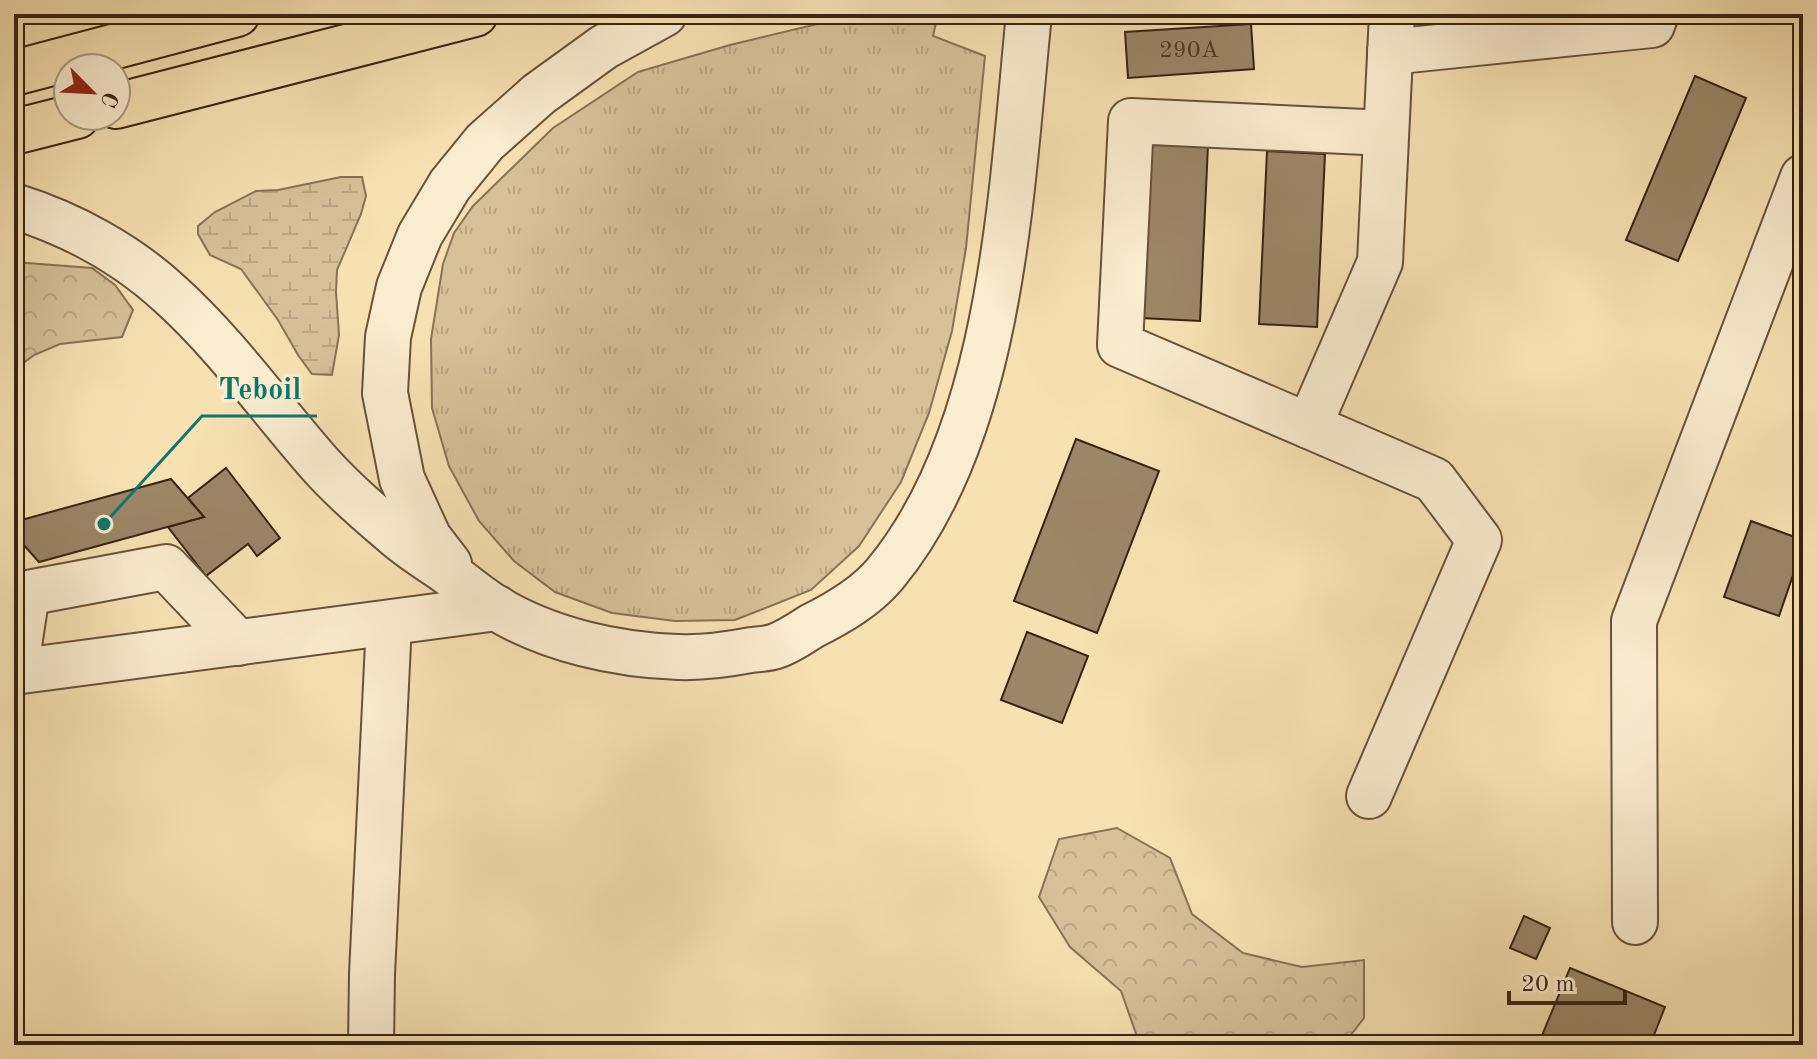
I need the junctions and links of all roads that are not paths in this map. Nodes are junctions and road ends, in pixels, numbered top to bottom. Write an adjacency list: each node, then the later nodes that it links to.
1 (475, 14): 8 (highway)
2 (664, 14): 16 (street)
3 (1656, 14): 6 (street)
4 (214, 17): 7 (highway)
5 (1028, 24): 16 (street)
6 (1391, 33): 11 (street)
7 (14, 73)
8 (132, 102)
9 (52, 122): 10 (highway)
10 (14, 132)
11 (1386, 133): 14 (street); 14 (street)
12 (1803, 177): 21 (street)
13 (14, 206): 16 (street)
14 (1309, 426): 20 (street)
15 (20, 587): 18 (street); 19 (street)
16 (481, 597): 17 (street)
17 (389, 623): 18 (street); 22 (street)
18 (238, 643): 19 (street)
19 (15, 672)
20 (1369, 796)
21 (1635, 922)
22 (371, 1045)

